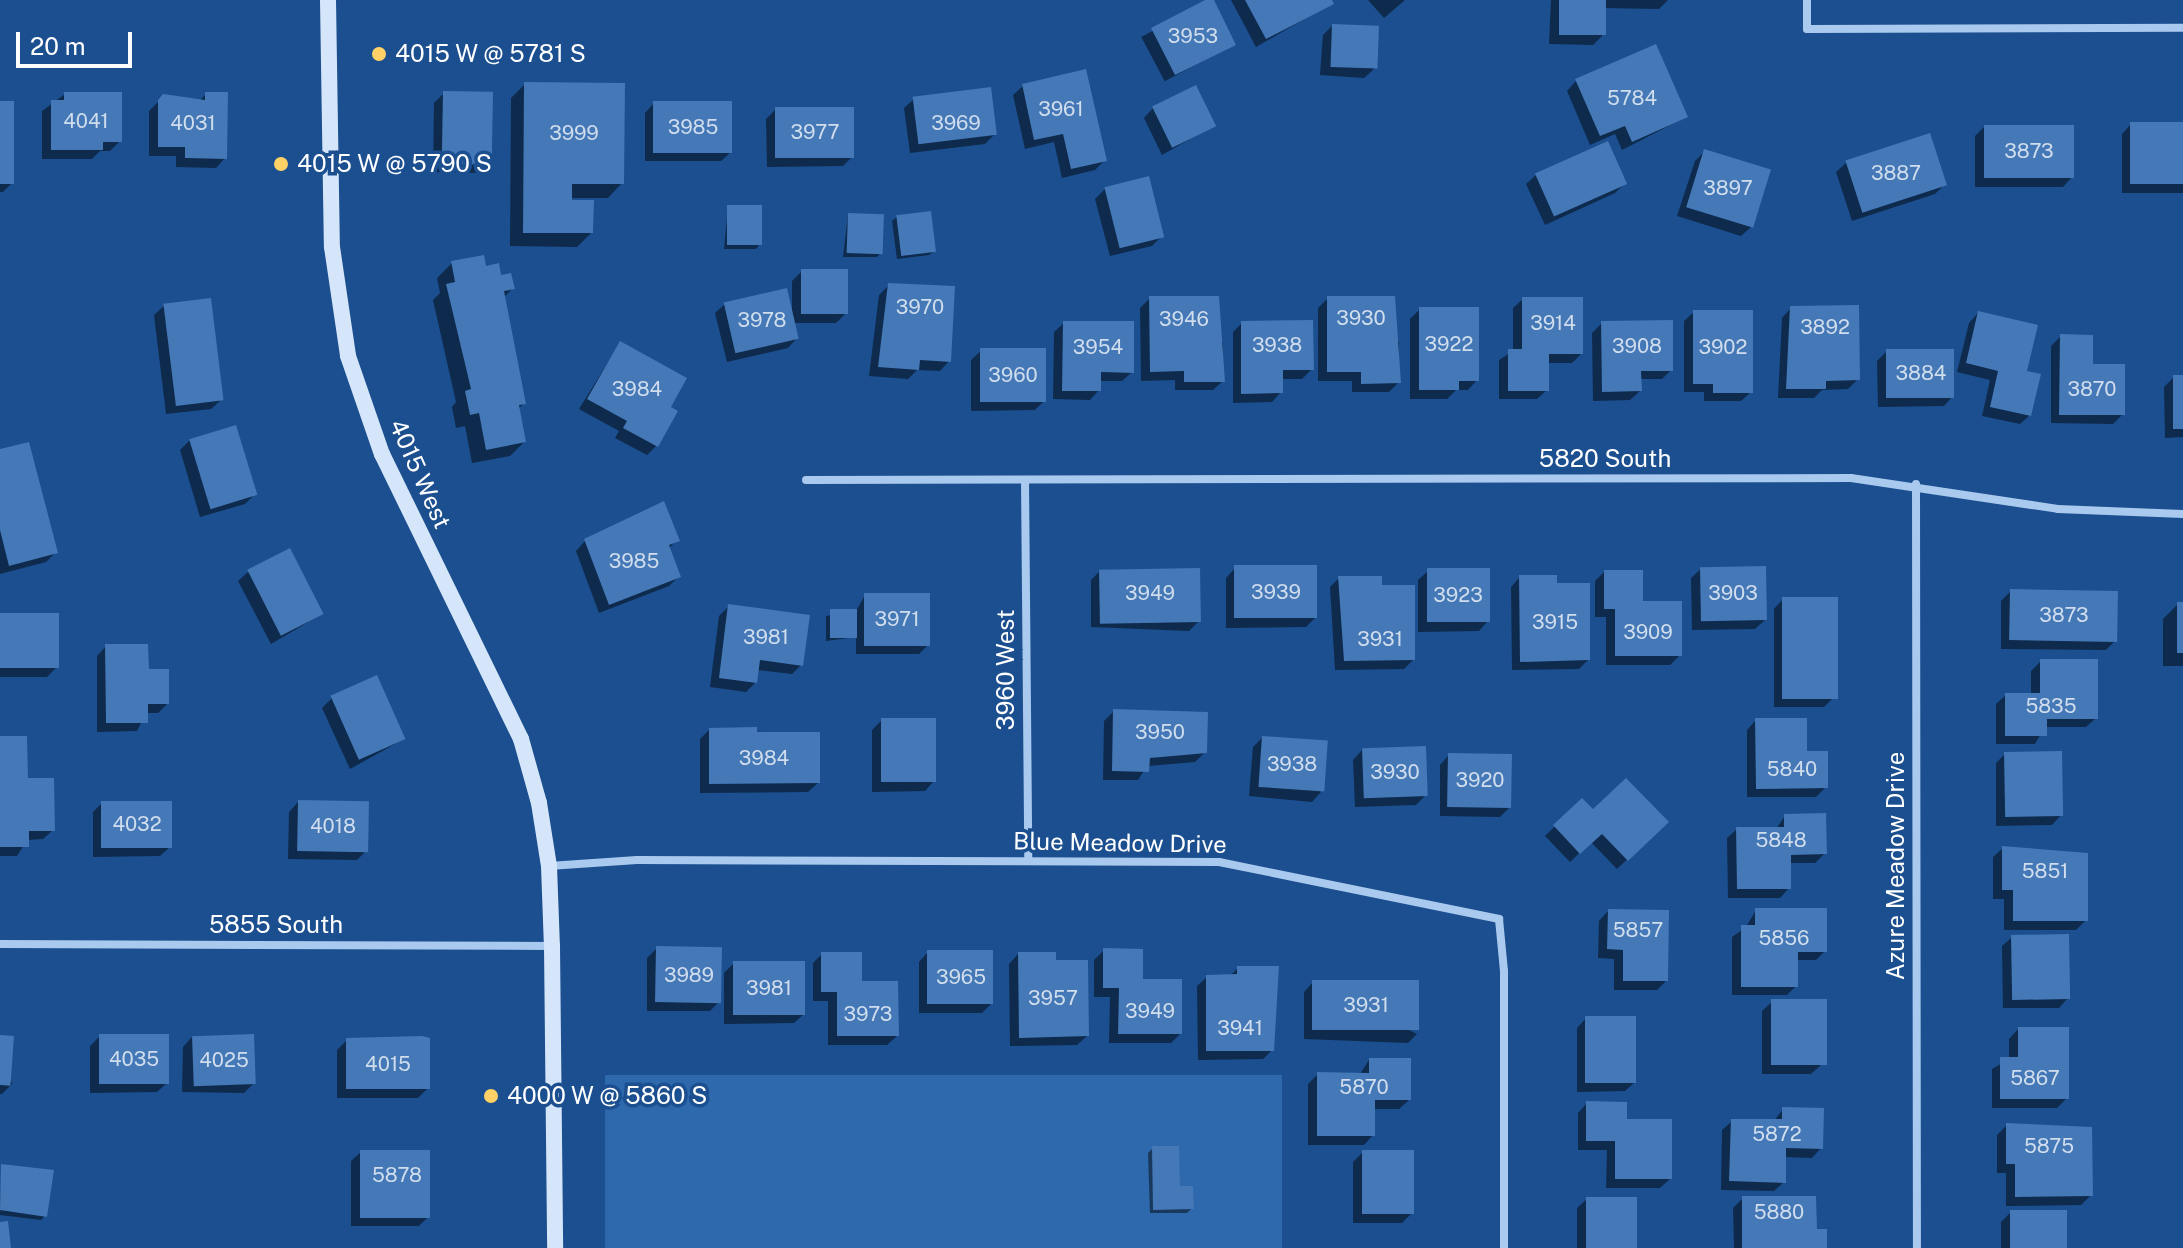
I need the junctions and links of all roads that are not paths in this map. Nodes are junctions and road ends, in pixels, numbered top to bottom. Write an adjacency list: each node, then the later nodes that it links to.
1 (328, 0): 9 (street, 4015 West)
2 (1807, 0): 3 (street)
3 (2183, 28)
4 (806, 480): 5 (street, 5820 South)
5 (1025, 480): 6 (street, 5820 South); 8 (street, 3960 West)
6 (1916, 484): 7 (street, 5820 South); 14 (street, Azure Meadow Drive)
7 (2183, 514)
8 (1028, 860): 9 (street, Blue Meadow Drive); 13 (street, Blue Meadow Drive)
9 (549, 866): 11 (street, 4015 West)
10 (0, 944): 11 (street, 5855 South)
11 (552, 946): 12 (street, 4015 West)
12 (555, 1248)
13 (1504, 1248)
14 (1917, 1248)

